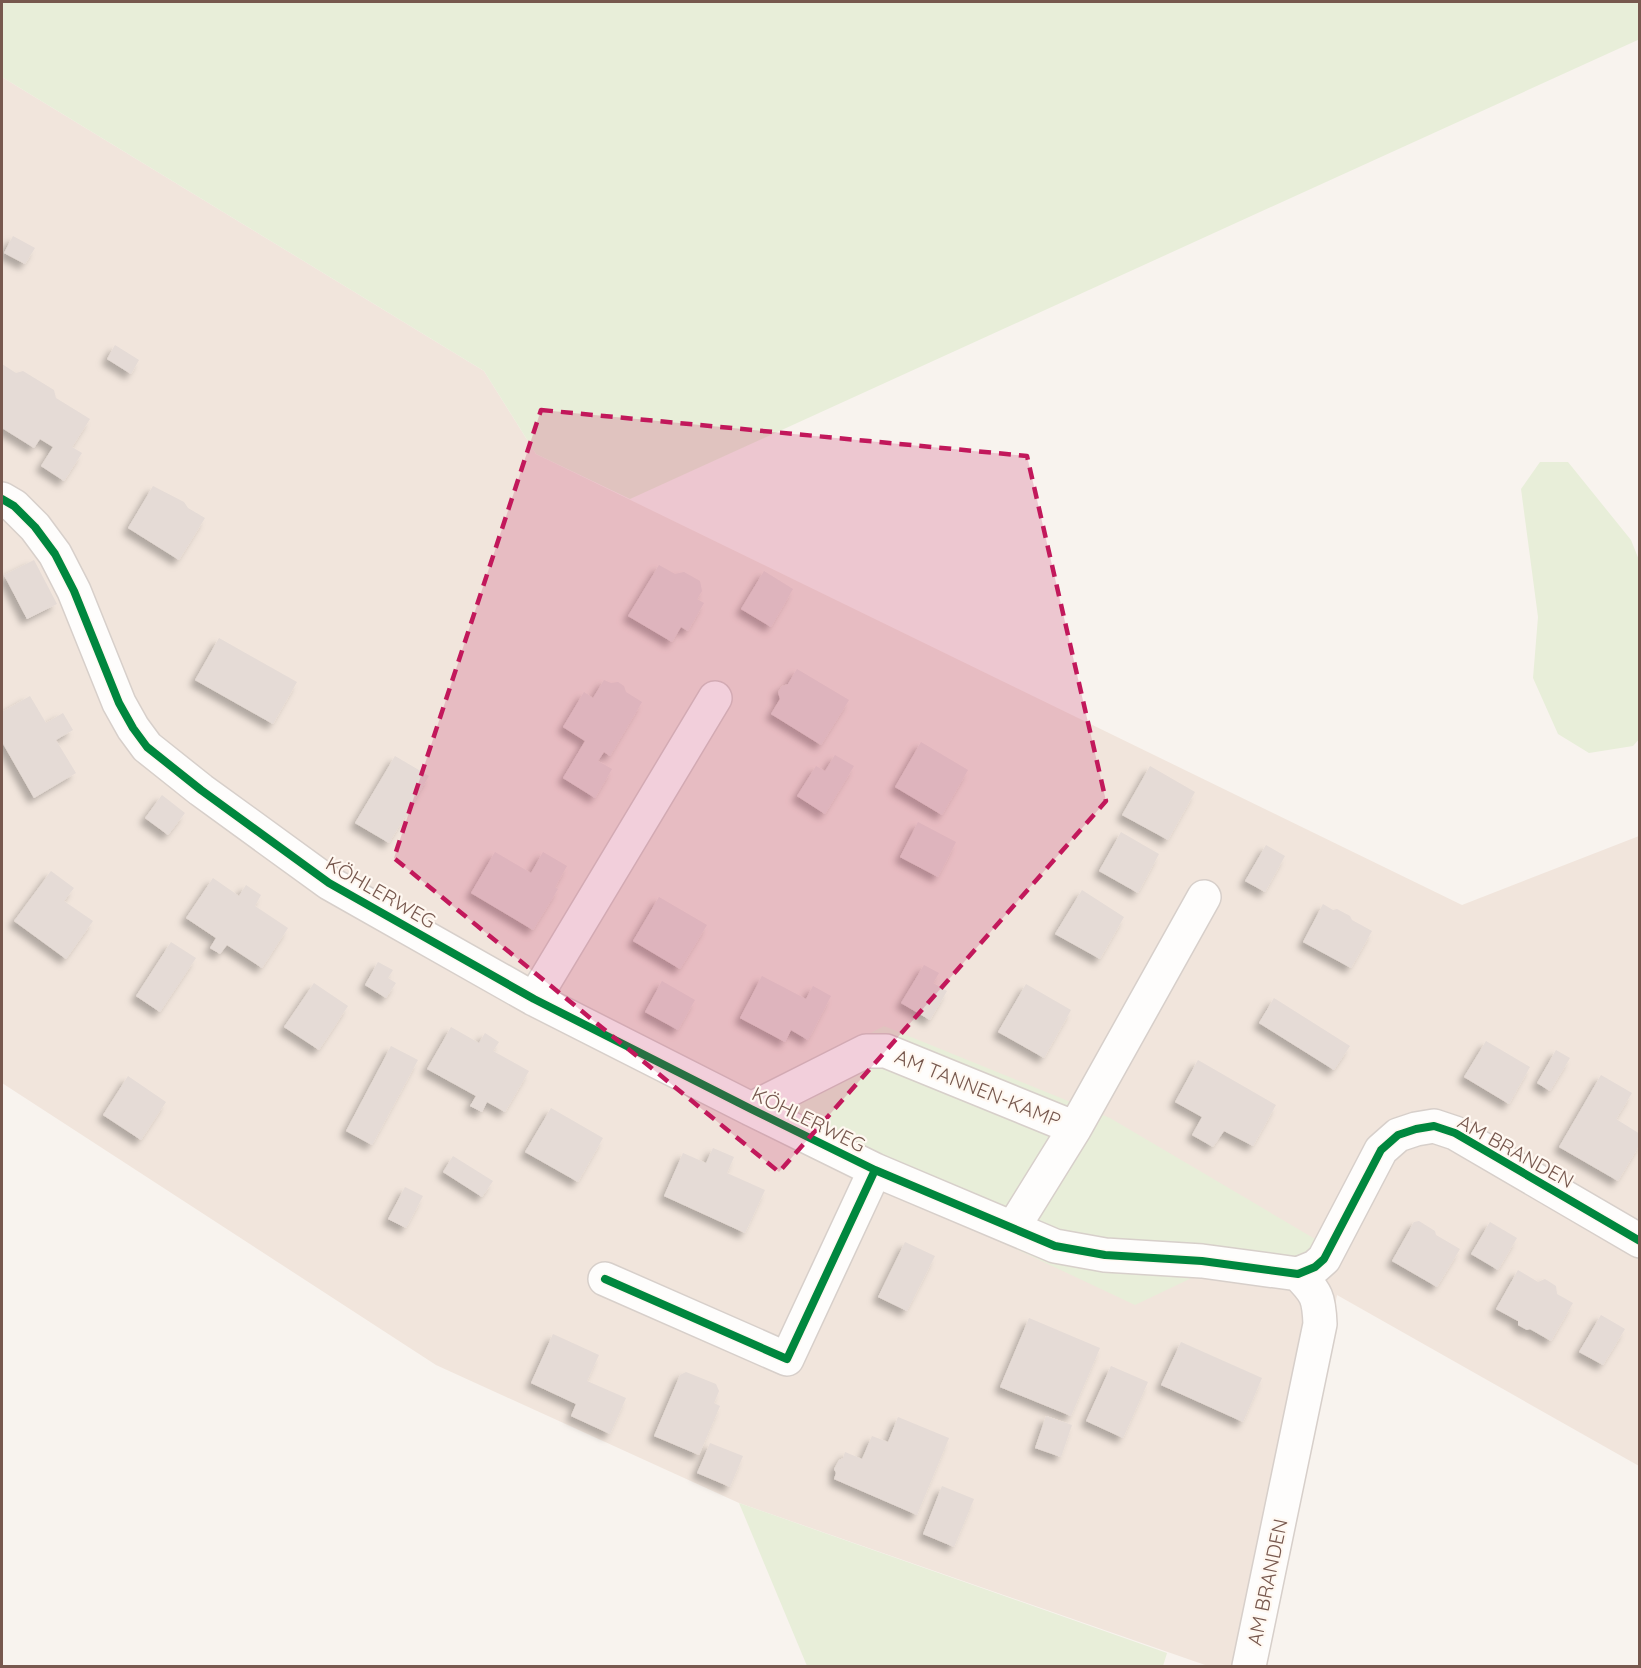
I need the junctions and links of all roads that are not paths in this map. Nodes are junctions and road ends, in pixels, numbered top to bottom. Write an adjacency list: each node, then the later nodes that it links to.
1 (2, 499): 4 (street, KÖHLERWEG)
2 (715, 698): 4 (street)
3 (1204, 897): 6 (street, AM TANNEN-KAMP)
4 (534, 999): 5 (street, KÖHLERWEG)
5 (751, 1109): 6 (street, AM TANNEN-KAMP); 7 (street, KÖHLERWEG)
6 (1075, 1128): 8 (street, AM TANNEN-KAMP)
7 (875, 1170): 8 (street, KÖHLERWEG); 11 (street, KÖHLERWEG)
8 (1013, 1228): 10 (street, KÖHLERWEG)
9 (1640, 1241): 10 (street, AM BRANDEN)
10 (1298, 1274): 12 (street, AM BRANDEN)
11 (605, 1279)
12 (1249, 1666)

